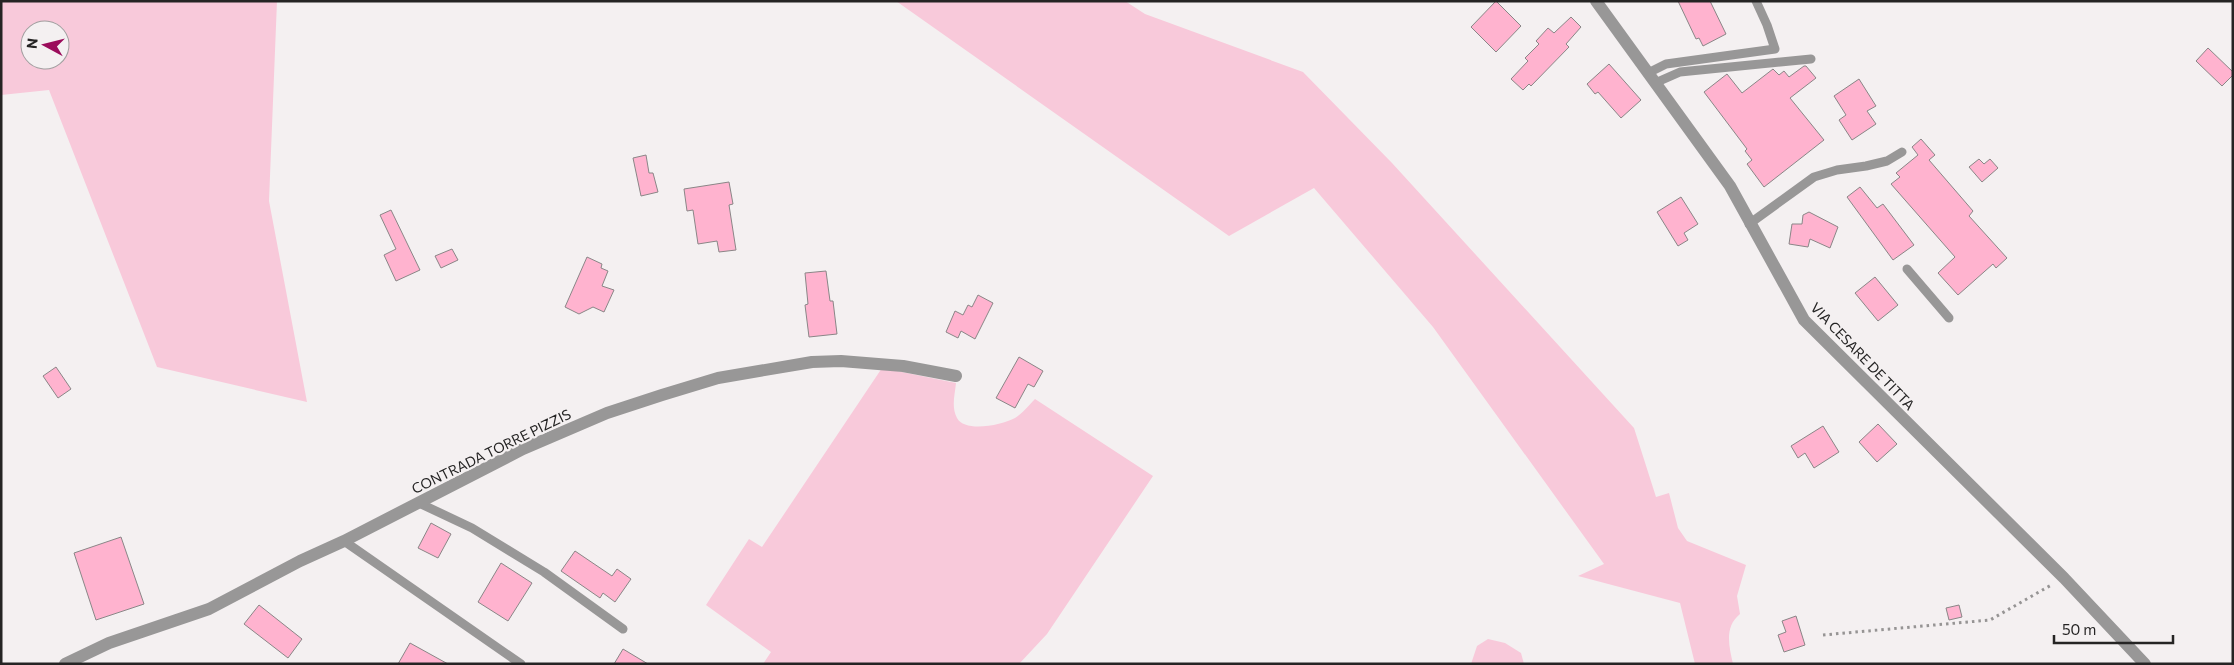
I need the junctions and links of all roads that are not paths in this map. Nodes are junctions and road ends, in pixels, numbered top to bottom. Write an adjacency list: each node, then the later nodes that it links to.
1 (1596, 1): 4 (street, VIA CESARE DE TITTA)
2 (1756, 1): 4 (lane)
3 (1811, 59): 4 (lane)
4 (1652, 78): 6 (street, VIA CESARE DE TITTA)
5 (1902, 152): 6 (lane)
6 (1749, 224): 15 (street, VIA CESARE DE TITTA)
7 (1907, 270): 8 (lane)
8 (1949, 318)
9 (956, 376): 10 (street, CONTRADA TORRE PIZZIS)
10 (419, 503): 11 (street, CONTRADA TORRE PIZZIS); 12 (lane)
11 (344, 541): 13 (street, CONTRADA TORRE PIZZIS); 14 (lane)
12 (623, 629)
13 (65, 664)
14 (521, 664)
15 (2145, 664)

